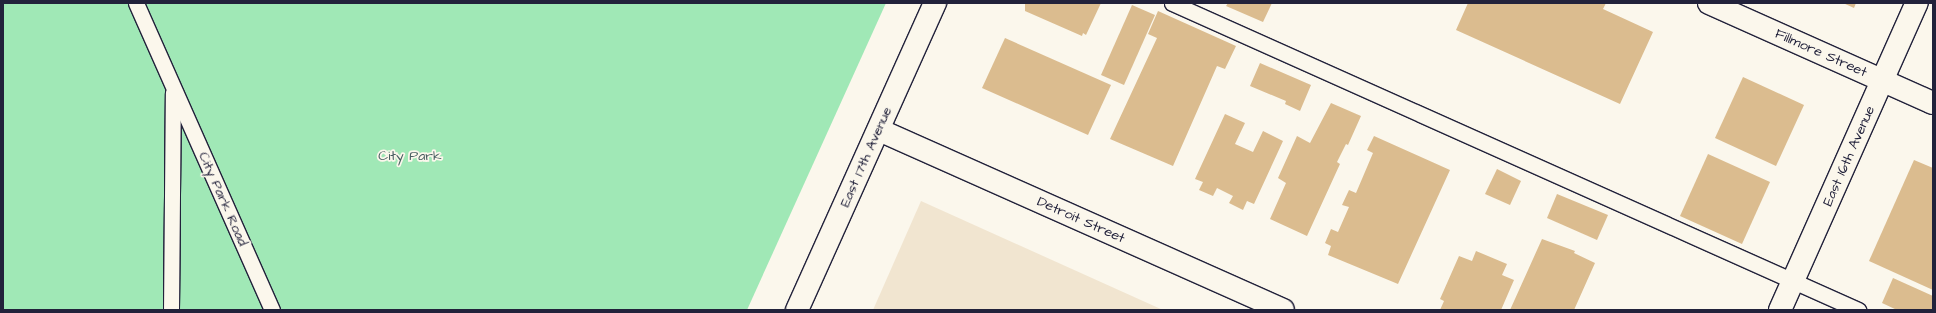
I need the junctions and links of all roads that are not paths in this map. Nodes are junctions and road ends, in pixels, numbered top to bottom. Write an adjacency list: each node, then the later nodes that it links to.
1 (136, 3): 7 (lane, City Park Road)
2 (935, 3): 9 (street, East 17th Avenue)
3 (1172, 3): 10 (lane)
4 (1709, 3): 6 (street, Fillmore Street)
5 (1917, 3): 6 (street, East 16th Avenue)
6 (1882, 81): 8 (street, Fillmore Street); 10 (street, East 16th Avenue)
7 (173, 88): 11 (lane, City Park Road); 12 (lane, City Park Road)
8 (1933, 103)
9 (879, 130): 13 (street, East 17th Avenue); 14 (street, Detroit Street)
10 (1793, 281): 15 (street, East 16th Avenue); 16 (lane)
11 (171, 310)
12 (272, 310)
13 (797, 310)
14 (1283, 310)
15 (1780, 310)
16 (1858, 310)

